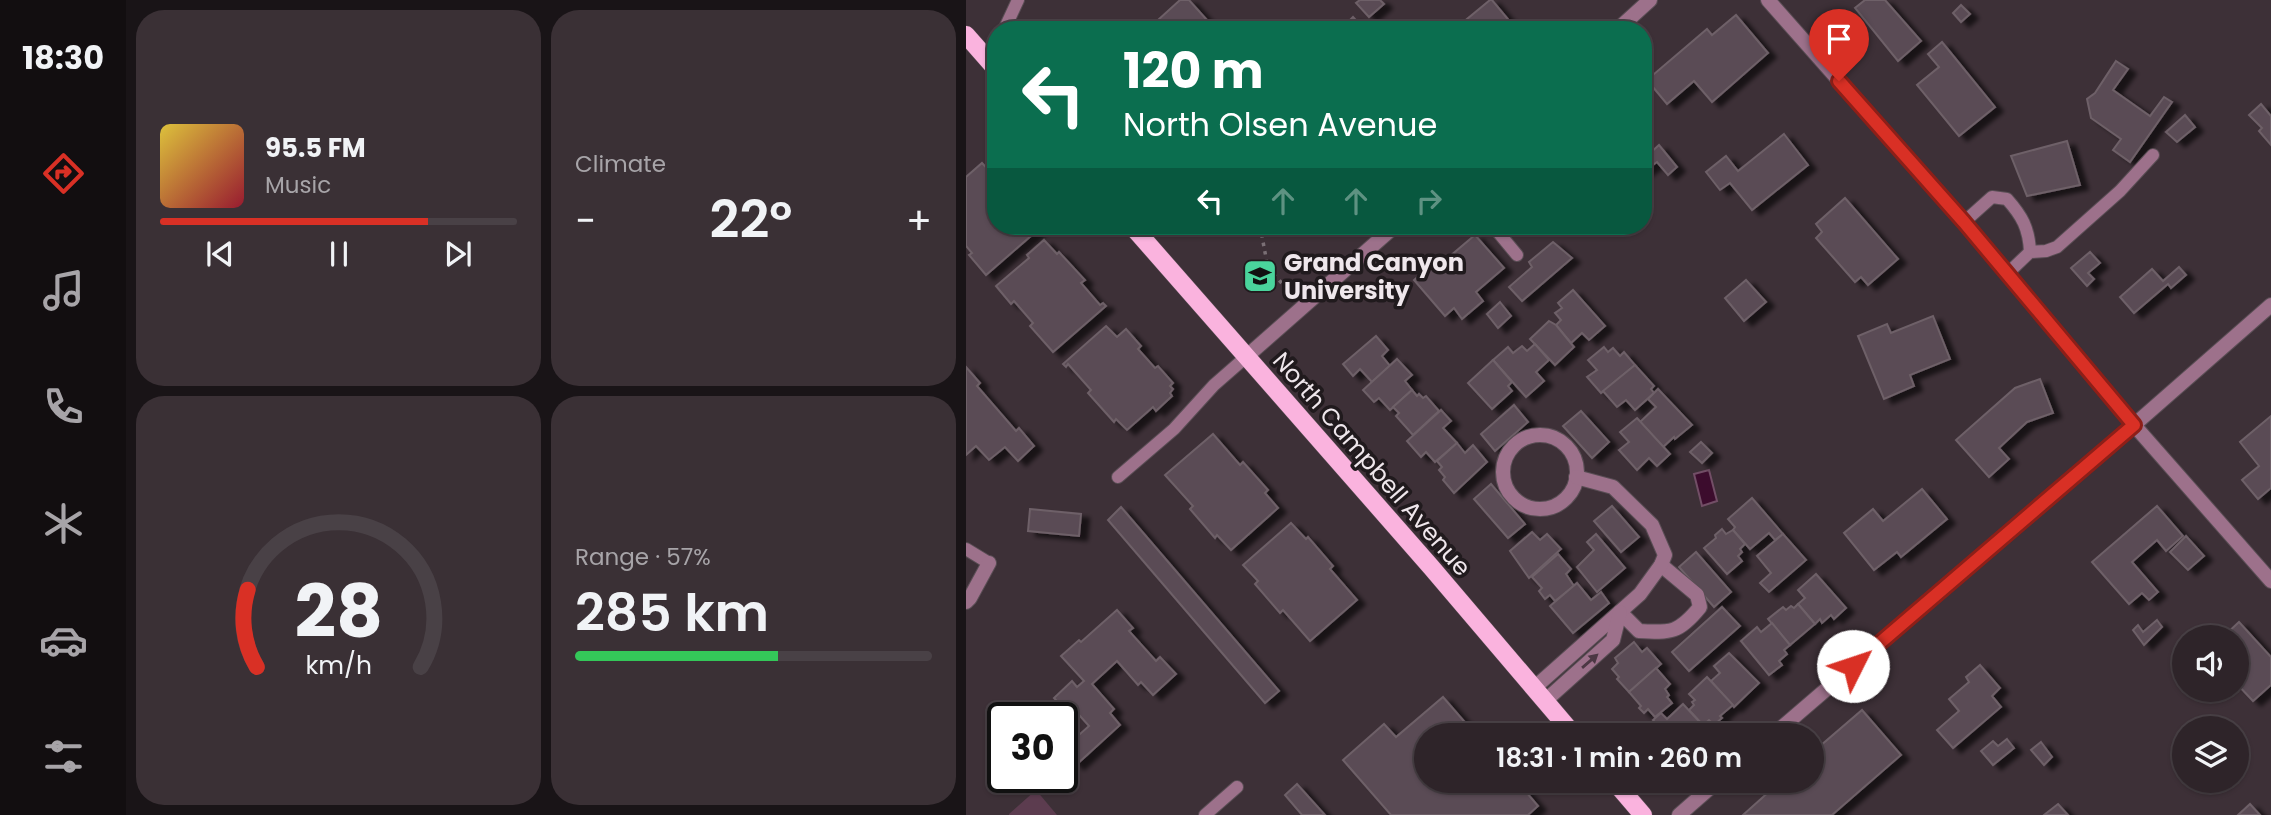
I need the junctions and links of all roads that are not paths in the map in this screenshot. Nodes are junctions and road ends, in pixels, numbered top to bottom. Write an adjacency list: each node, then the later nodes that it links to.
1 (1018, 0): 4 (lane)
2 (1650, 0): 5 (street)
3 (1768, 0): 9 (street)
4 (1008, 21)
5 (1626, 21)
6 (966, 35): 7 (main road)
7 (987, 54)
8 (2153, 155): 13 (lane)
9 (1964, 222): 13 (lane); 15 (street)
10 (1140, 235): 17 (main road, North Campbell Avenue)
11 (1385, 235): 17 (street)
12 (1500, 235): 14 (lane)
13 (2030, 251): 15 (lane)
14 (1517, 255)
15 (2007, 274): 18 (street)
16 (2271, 305): 18 (street)
17 (1246, 357): 19 (lane); 27 (main road, North Campbell Avenue)
18 (2134, 425): 24 (street); 29 (street)
19 (1118, 477)
20 (1576, 477): 20 (street); 23 (street)
21 (966, 549): 22 (lane)
22 (989, 563): 25 (street)
23 (1661, 565): 26 (street); 26 (street)
24 (2271, 581)
25 (966, 602)
26 (1620, 612): 27 (street)
27 (1539, 695): 28 (main road, North Campbell Avenue)
28 (1564, 723)
29 (1787, 723)
30 (1237, 788): 33 (lane)
31 (1624, 793): 34 (main road)
32 (1704, 793): 35 (street)
33 (1205, 815)
34 (1643, 815)
35 (1679, 815)

